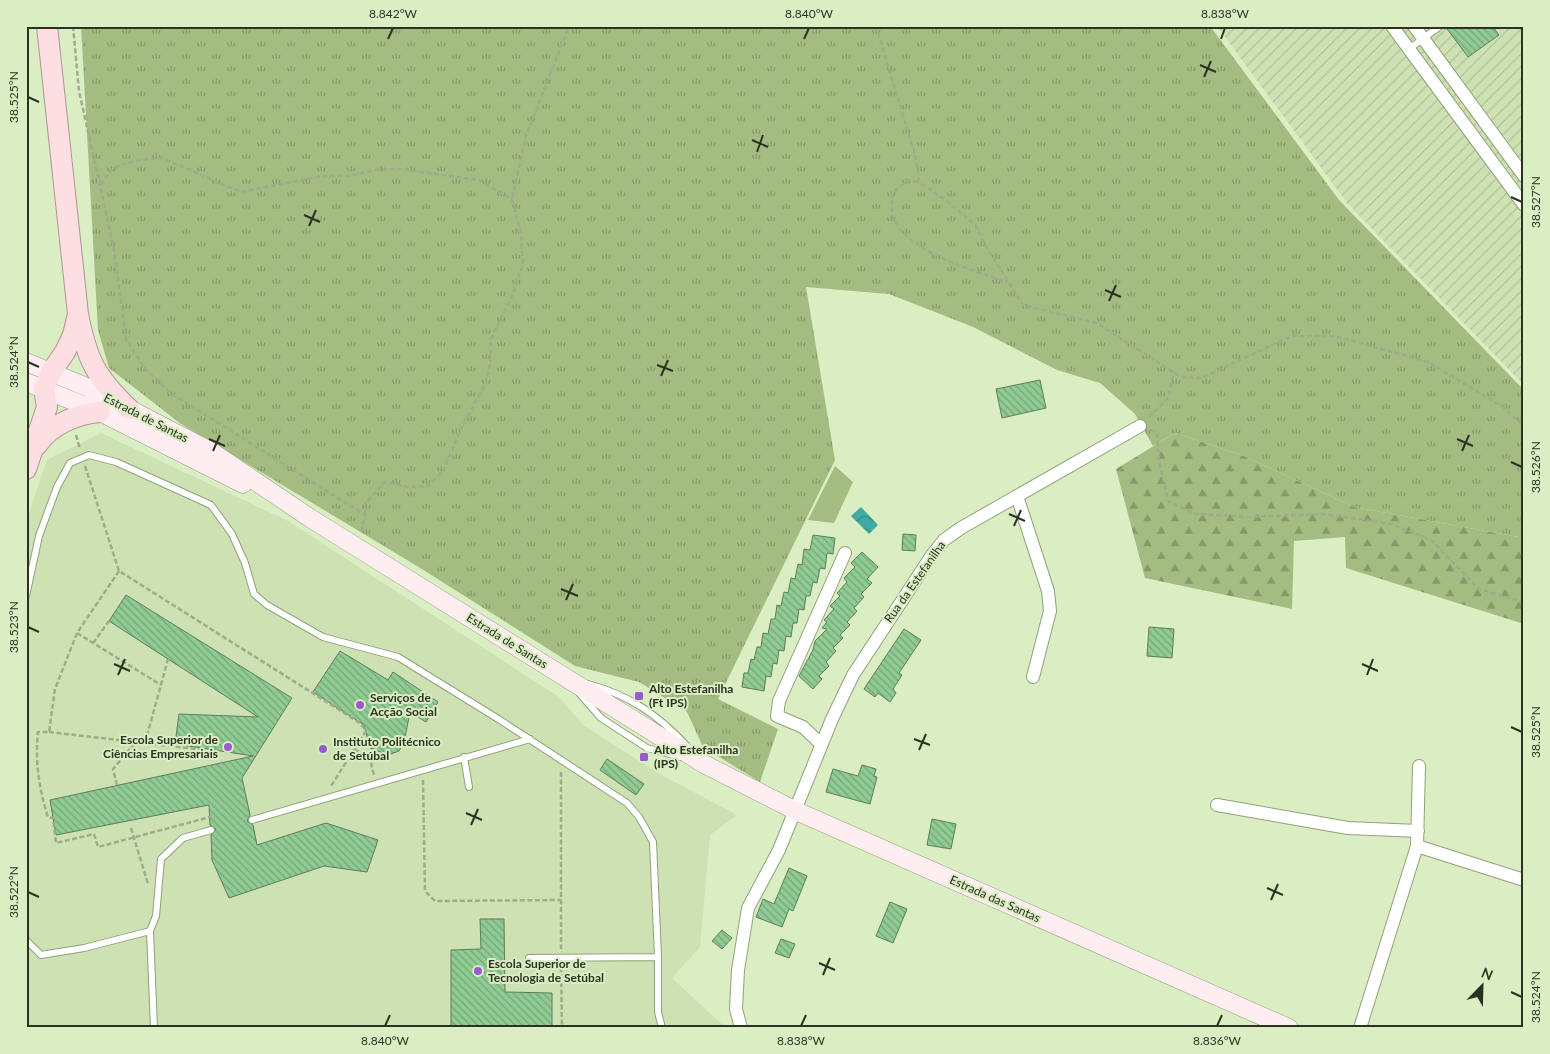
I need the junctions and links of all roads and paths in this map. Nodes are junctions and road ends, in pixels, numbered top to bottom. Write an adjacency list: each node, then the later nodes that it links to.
1 (47, 26): 16 (main road)
2 (73, 26): 12 (path)
3 (569, 26): 13 (path)
4 (876, 26): 11 (path)
5 (1392, 26): 9 (street)
6 (1414, 26): 8 (street)
7 (1440, 26): 8 (lane)
8 (1423, 39): 9 (lane); 10 (street)
9 (1409, 49): 14 (street)
10 (1524, 176)
11 (919, 182): 15 (path); 15 (path)
12 (100, 186): 13 (path); 28 (path)
13 (512, 198): 28 (path)
14 (1524, 205)
15 (1008, 282): 18 (path)
16 (78, 314): 19 (main road); 20 (main road)
17 (26, 362): 19 (main road, Estrada de Santas)
18 (1174, 372): 23 (path); 24 (path)
19 (41, 381): 20 (main road, Estrada de Santas); 21 (main road, Estrada de Santas); 26 (main road)
20 (129, 409): 29 (main road, Estrada de Santas)
21 (100, 412): 22 (main road); 29 (main road, Estrada de Santas)
22 (65, 421): 25 (path); 26 (main road)
23 (1140, 426): 27 (street, Rua da Estefanilha); 34 (path)
24 (1524, 426)
25 (83, 458): 32 (path); 33 (lane); 42 (lane)
26 (28, 463)
27 (1017, 496): 39 (street); 45 (street, Rua da Estefanilha)
28 (365, 515): 30 (path)
29 (310, 518): 30 (main road, Estrada de Santas)
30 (357, 547): 50 (main road, Estrada de Santas)
31 (845, 553): 45 (street)
32 (119, 571): 36 (path); 46 (path)
33 (26, 596)
34 (1524, 602)
35 (109, 622): 37 (path)
36 (77, 632): 37 (path); 41 (path)
37 (93, 643): 40 (path)
38 (168, 659): 40 (path)
39 (1034, 677)
40 (161, 685): 44 (path)
41 (49, 732): 43 (path); 64 (path)
42 (530, 740): 48 (lane); 49 (lane)
43 (136, 742): 44 (path); 54 (path)
44 (145, 743): 47 (path)
45 (821, 744): 58 (street, Rua da Estefanilha)
46 (354, 749): 53 (path); 56 (path)
47 (205, 750)
48 (464, 757): 52 (lane); 55 (lane)
49 (561, 760): 68 (path); 71 (lane)
50 (704, 764): 58 (main road, Estrada das Santas)
51 (1419, 766): 63 (street)
52 (423, 769): 53 (lane); 68 (path)
53 (376, 783): 56 (lane)
54 (117, 785)
55 (469, 788)
56 (334, 796): 60 (lane)
57 (1217, 805): 63 (street)
58 (794, 810): 77 (street, Rua da Estefanilha); 78 (main road, Estrada das Santas)
59 (210, 817): 64 (path)
60 (252, 820)
61 (131, 828): 64 (path)
62 (211, 830): 67 (lane)
63 (1418, 831): 65 (street)
64 (135, 837): 67 (path)
65 (1417, 846): 66 (street); 79 (street)
66 (1524, 880)
67 (157, 887): 69 (lane)
68 (561, 900): 73 (path)
69 (150, 931): 70 (lane); 74 (lane)
70 (26, 940)
71 (658, 957): 73 (lane); 76 (lane)
72 (529, 958): 73 (lane)
73 (561, 959): 75 (path)
74 (154, 1028)
75 (562, 1028)
76 (662, 1028)
77 (741, 1028)
78 (1289, 1028)
79 (1360, 1028)

